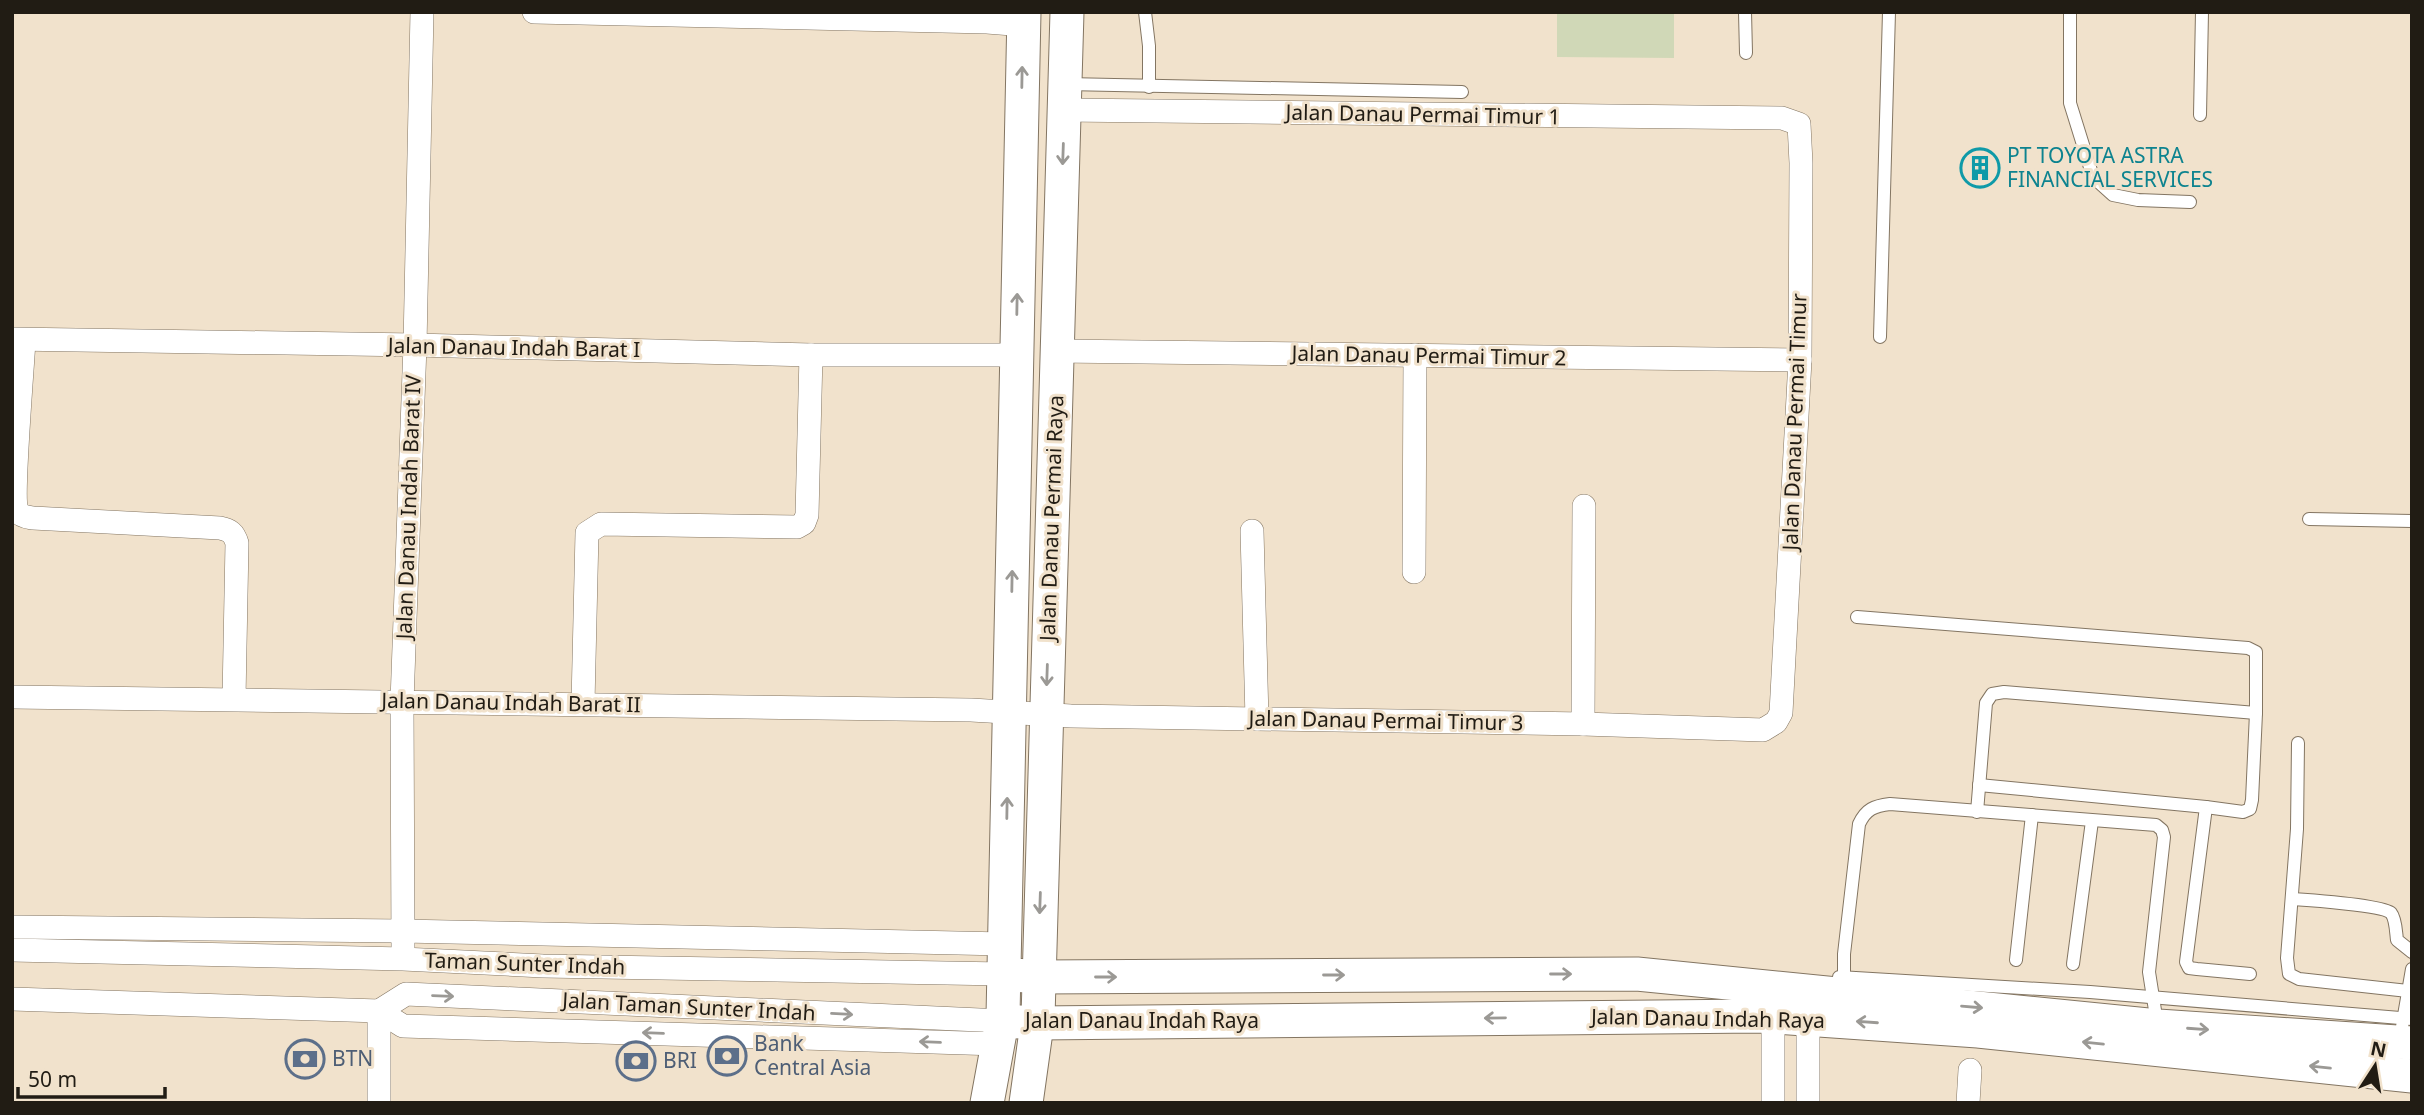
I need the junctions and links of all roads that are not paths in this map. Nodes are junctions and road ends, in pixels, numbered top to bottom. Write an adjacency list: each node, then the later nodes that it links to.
1 (422, 12): 20 (street, Jalan Danau Indah Barat IV)
2 (534, 12): 9 (street)
3 (1067, 12): 14 (street, Jalan Danau Permai Raya)
4 (1144, 12): 12 (lane)
5 (1745, 12): 11 (lane)
6 (1889, 12): 18 (lane)
7 (2070, 12): 17 (lane)
8 (2202, 12): 15 (lane)
9 (672, 14): 10 (street)
10 (1023, 19): 23 (street, Jalan Danau Permai Raya, one-way to 10)
11 (1746, 53)
12 (1149, 87): 13 (lane); 14 (lane)
13 (1462, 92)
14 (1065, 97): 16 (street, Jalan Danau Permai Timur 1); 21 (street, Jalan Danau Permai Raya, one-way to 21)
15 (2200, 115)
16 (1782, 118): 25 (street, Jalan Danau Permai Timur)
17 (2190, 202)
18 (1880, 337)
19 (18, 340): 20 (street, Jalan Danau Indah Barat I); 33 (street)
20 (415, 345): 22 (street, Jalan Danau Indah Barat I); 34 (street, Jalan Danau Indah Barat IV)
21 (1057, 351): 24 (street, Jalan Danau Permai Timur 2); 38 (street, Jalan Danau Permai Raya, one-way to 38)
22 (811, 355): 23 (street, Jalan Danau Indah Barat I); 35 (street)
23 (1016, 355): 36 (street, Jalan Danau Permai Raya, one-way to 23)
24 (1415, 355): 25 (street, Jalan Danau Permai Timur 2); 30 (street)
25 (1800, 360): 41 (street, Jalan Danau Permai Timur)
26 (1584, 506): 40 (street)
27 (2309, 519): 28 (lane)
28 (2412, 521)
29 (1252, 531): 39 (street)
30 (1414, 572)
31 (1857, 617): 37 (lane)
32 (12, 697): 33 (street, Jalan Danau Indah Barat II)
33 (234, 698): 34 (street, Jalan Danau Indah Barat II)
34 (402, 702): 35 (street, Jalan Danau Indah Barat II); 50 (street, Jalan Danau Indah Barat IV)
35 (583, 703): 36 (street, Jalan Danau Indah Barat II)
36 (1011, 713): 38 (street, Jalan Danau Permai Timur 3); 56 (street, Jalan Danau Permai Raya, one-way to 36)
37 (2256, 713): 43 (lane); 44 (lane)
38 (1045, 714): 39 (street, Jalan Danau Permai Timur 3); 60 (street, Jalan Danau Permai Raya, one-way to 60)
39 (1257, 719): 40 (street, Jalan Danau Permai Timur 3)
40 (1583, 724): 41 (street, Jalan Danau Permai Timur 3)
41 (1763, 730)
42 (2298, 743): 48 (lane)
43 (1979, 785): 44 (lane); 45 (lane)
44 (2206, 807): 59 (lane)
45 (1978, 812): 46 (lane); 61 (lane)
46 (2032, 816): 47 (lane); 54 (lane)
47 (2092, 821): 55 (lane); 68 (lane)
48 (2292, 899): 52 (lane); 62 (lane)
49 (12, 927): 50 (street)
50 (402, 931): 53 (street, Jalan Danau Indah Barat IV); 56 (street)
51 (12, 950): 53 (street, Taman Sunter Indah)
52 (2412, 952)
53 (403, 959): 56 (street, Taman Sunter Indah)
54 (2016, 960)
55 (2073, 964)
56 (1004, 967): 60 (street, Taman Sunter Indah); 71 (street, Jalan Danau Permai Raya)
57 (2412, 968): 62 (lane)
58 (1637, 974): 60 (street, Jalan Danau Indah Raya, one-way to 58); 64 (street, Jalan Danau Indah Raya); 69 (street)
59 (2250, 974)
60 (1038, 981): 70 (street, Jalan Danau Permai Raya)
61 (1844, 986): 65 (street, Jalan Danau Indah Raya); 68 (street, Jalan Danau Indah Raya)
62 (2408, 991): 72 (lane)
63 (12, 999): 67 (street, Jalan Taman Sunter Indah)
64 (1772, 1001): 65 (street, Jalan Danau Indah Raya); 69 (street, Jalan Danau Indah Raya); 79 (street)
65 (1807, 1004): 75 (street, Jalan Danau Indah Raya, one-way to 65); 80 (street)
66 (697, 1007): 67 (street, Jalan Taman Sunter Indah, one-way to 66); 71 (street, Jalan Taman Sunter Indah, one-way to 71); 73 (street)
67 (379, 1011): 73 (street, Jalan Taman Sunter Indah, one-way to 67); 76 (street)
68 (2156, 1012): 72 (street, Jalan Danau Indah Raya)
69 (1634, 1017): 70 (street, Jalan Danau Indah Raya, one-way to 70)
70 (1038, 1020): 71 (street, Jalan Danau Indah Raya); 78 (street, Jalan Danau Permai Raya)
71 (1001, 1027): 73 (street, Jalan Taman Sunter Indah, one-way to 73); 77 (street, Jalan Danau Permai Raya)
72 (2406, 1031)
73 (697, 1034)
74 (1970, 1070): 81 (street)
75 (2412, 1076)
76 (379, 1103)
77 (987, 1103)
78 (1026, 1103)
79 (1773, 1103)
80 (1808, 1103)
81 (1968, 1103)

